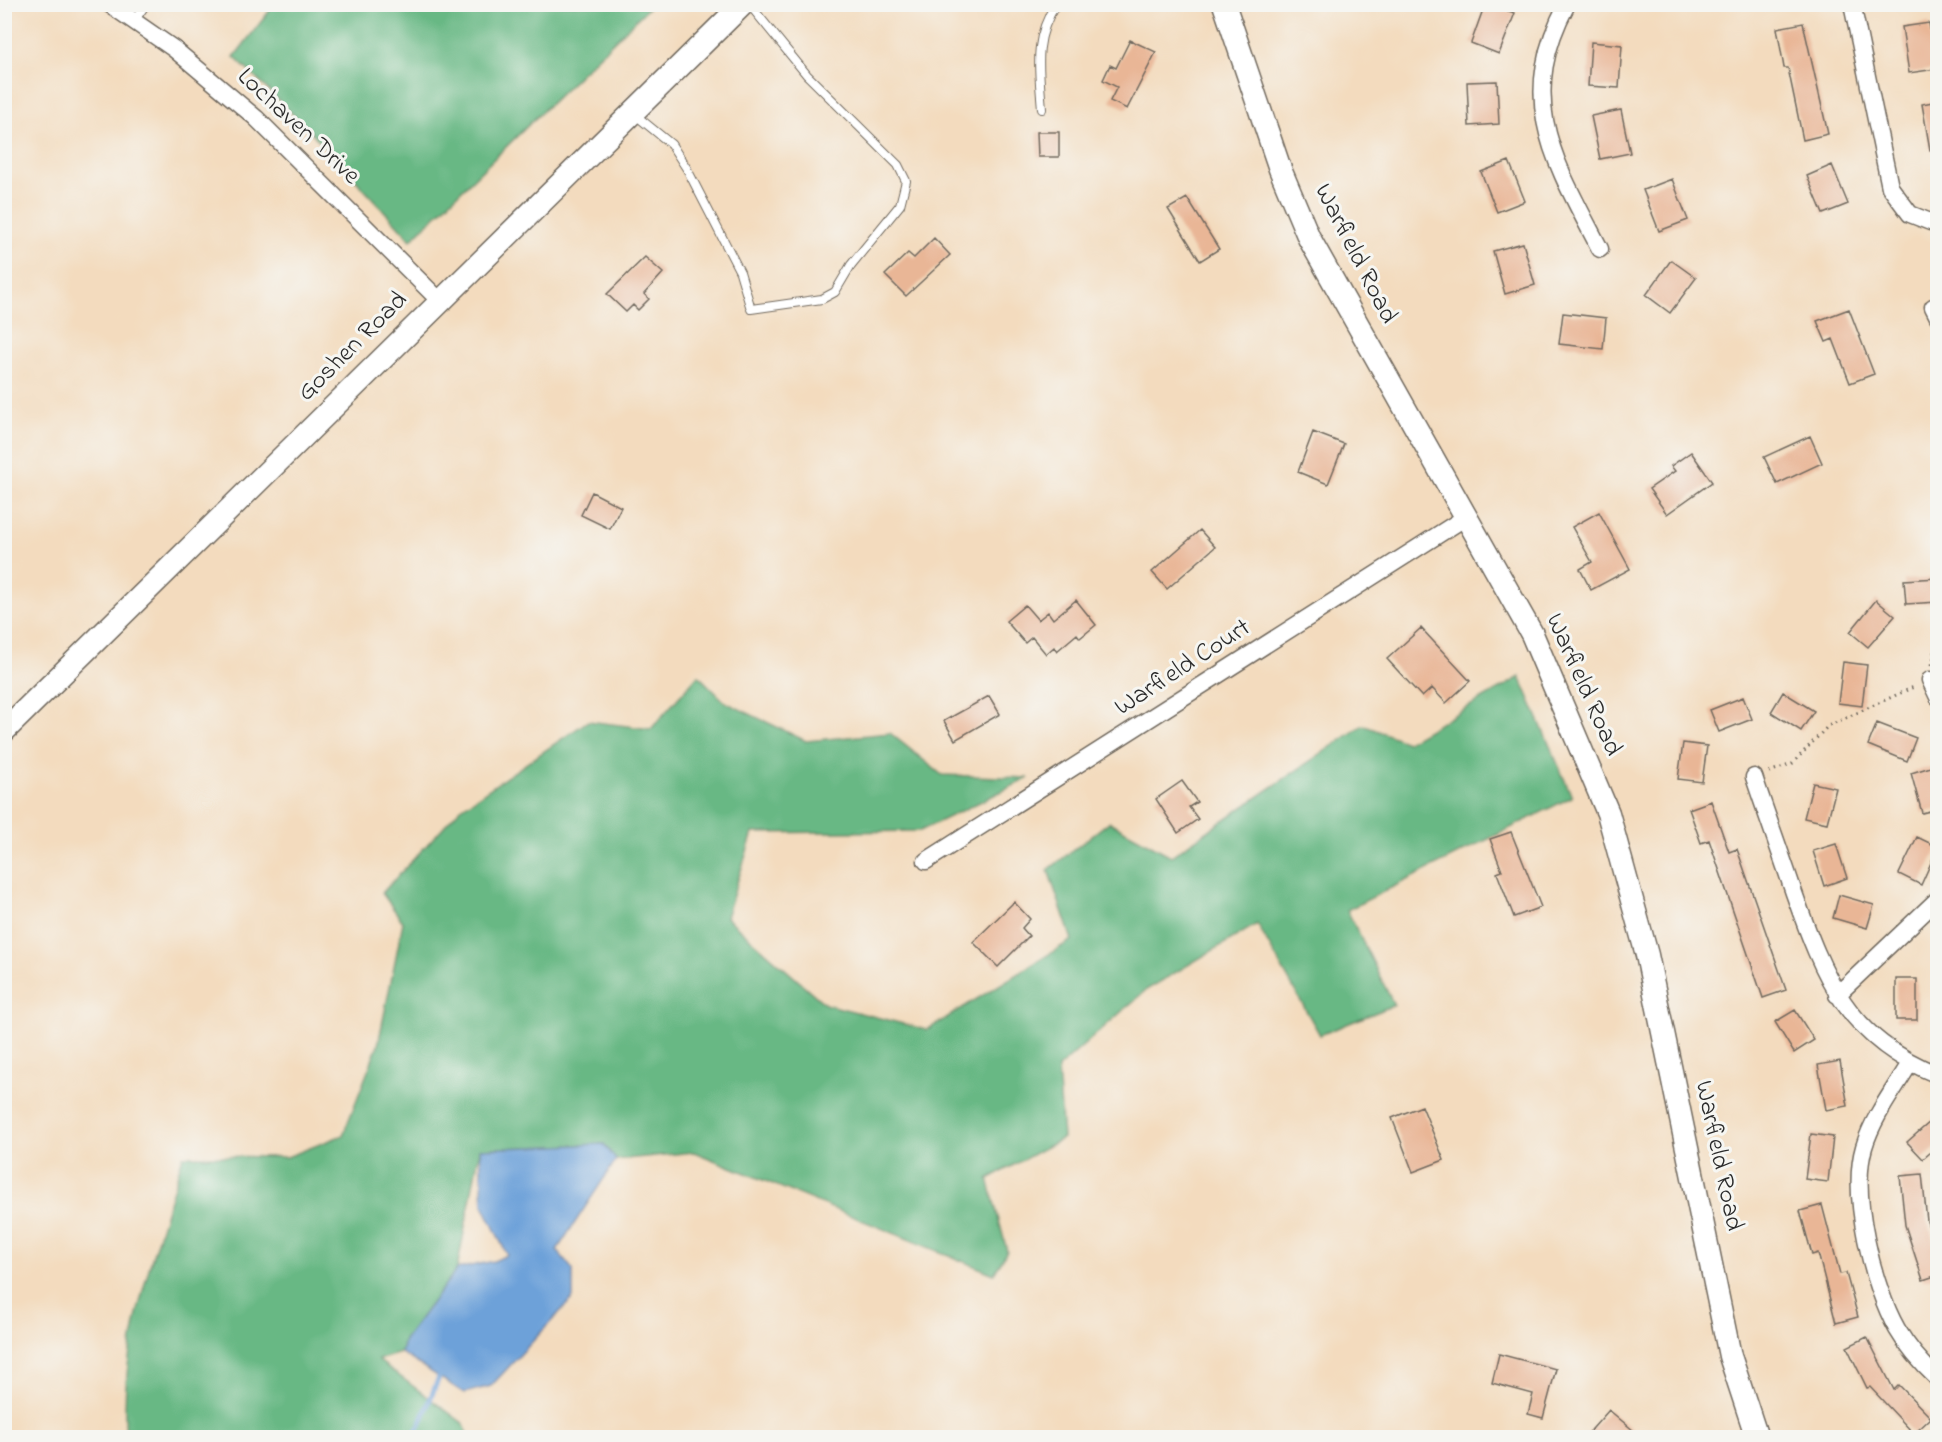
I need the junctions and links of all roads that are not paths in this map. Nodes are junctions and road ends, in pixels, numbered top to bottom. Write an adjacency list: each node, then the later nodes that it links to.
1 (109, 4): 9 (street, Lochaven Drive)
2 (146, 4): 9 (lane)
3 (743, 4): 11 (street, Goshen Road)
4 (749, 4): 11 (lane)
5 (1056, 4): 10 (lane)
6 (1224, 4): 15 (street, Warfield Road)
7 (1567, 4): 13 (street)
8 (1852, 4): 12 (street)
9 (134, 21): 14 (street, Lochaven Drive)
10 (1042, 109)
11 (633, 112): 14 (street, Goshen Road)
12 (1938, 225)
13 (1600, 249)
14 (440, 301): 18 (street, Goshen Road)
15 (1466, 517): 20 (street, Warfield Court); 26 (street, Warfield Road)
16 (1930, 680): 17 (street)
17 (1938, 697)
18 (4, 731)
19 (1754, 777): 22 (street)
20 (926, 861)
21 (1938, 899): 22 (street)
22 (1838, 995): 23 (street)
23 (1910, 1063): 24 (street); 25 (street)
24 (1938, 1075)
25 (1938, 1379)
26 (1757, 1437)

